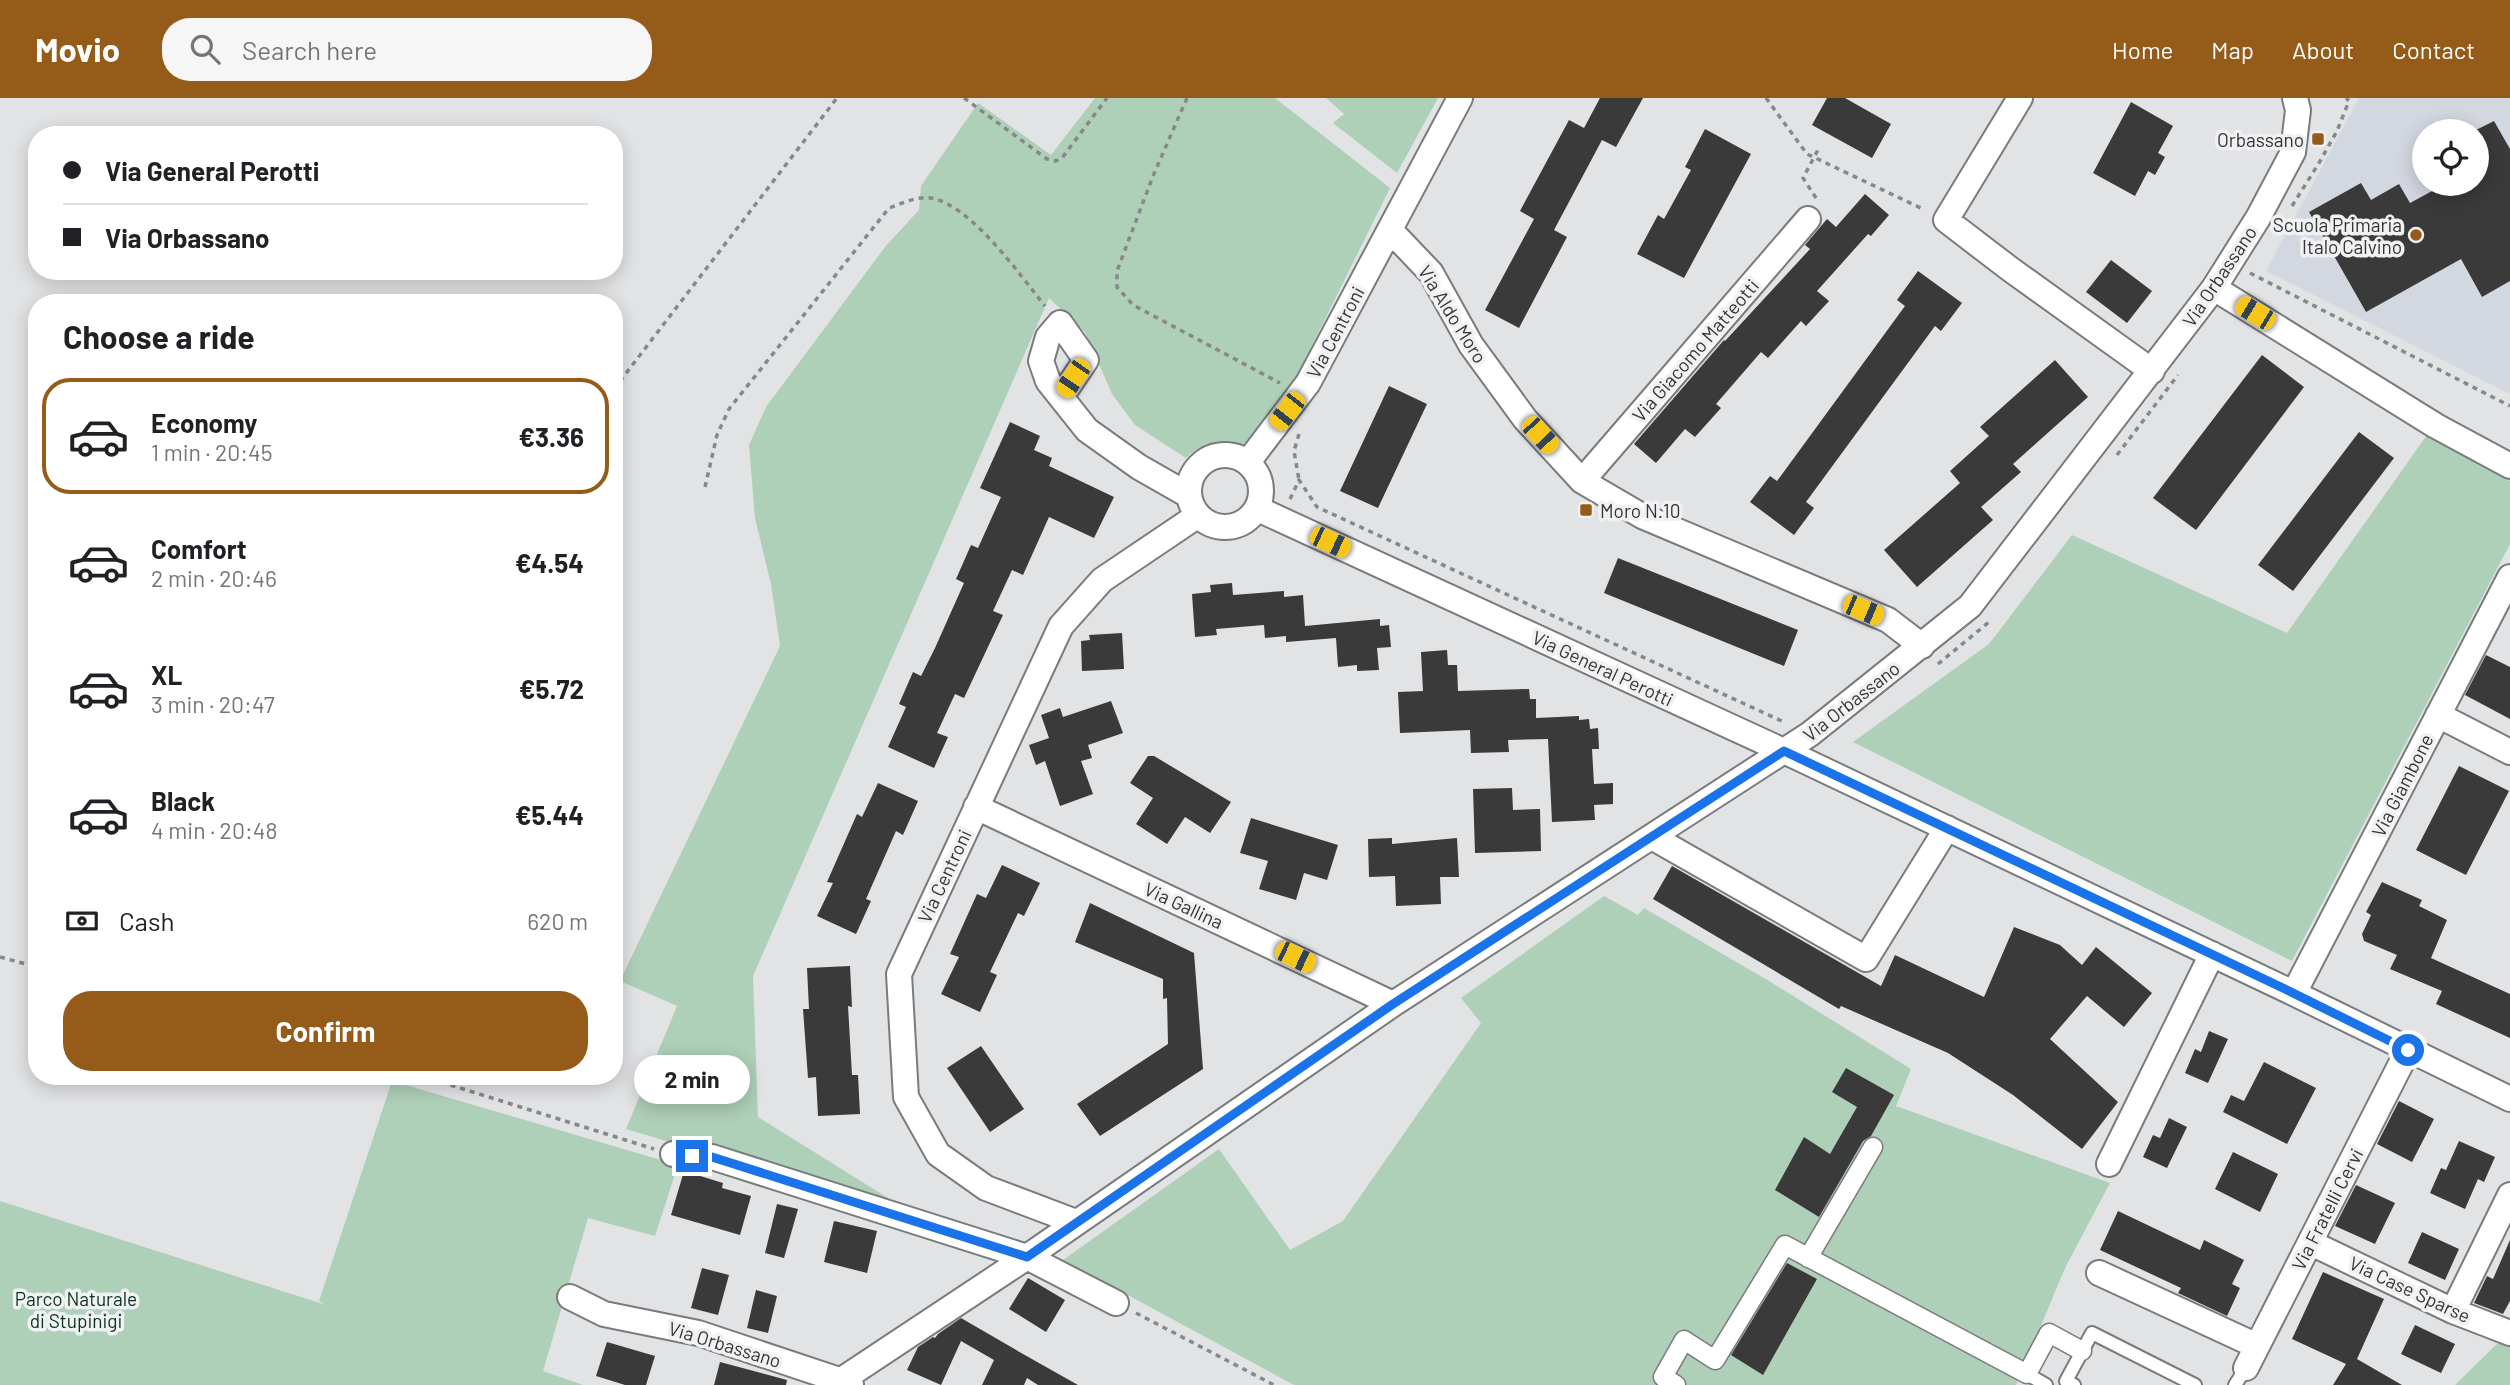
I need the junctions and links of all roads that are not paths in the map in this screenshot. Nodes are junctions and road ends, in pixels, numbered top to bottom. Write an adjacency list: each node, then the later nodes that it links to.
1 (1460, 98): 5 (street)
2 (2020, 98): 7 (street)
3 (2295, 98): 6 (street, Via Orbassano)
4 (1808, 219): 11 (street, Via Giacomo Matteotti)
5 (1390, 230): 9 (street, Via Centroni); 11 (street, Via Aldo Moro)
6 (2214, 288): 7 (street, Via Orbassano); 10 (street)
7 (2152, 371): 15 (street, Via Orbassano)
8 (1061, 397): 8 (street); 12 (street)
9 (1248, 462): 12 (street); 13 (street)
10 (2510, 466)
11 (1582, 481): 15 (street, Via Aldo Moro)
12 (1193, 505): 13 (street); 19 (street, Via Centroni)
13 (1269, 514): 17 (street, Via General Perotti)
14 (2510, 577): 16 (street, Via Giambone)
15 (1922, 646): 17 (street, Via Orbassano)
16 (2438, 715): 18 (street); 23 (street, Via Giambone)
17 (1784, 751): 20 (street, Via General Perotti); 21 (street, Via Orbassano)
18 (2510, 751)
19 (976, 807): 24 (street, Via Gallina); 31 (street, Via Centroni)
20 (1947, 828): 21 (street); 22 (street, Via General Perotti)
21 (1652, 837): 24 (street, Via Orbassano)
22 (2212, 954): 23 (street, Via General Perotti); 29 (street)
23 (2294, 993): 25 (street, Via General Perotti)
24 (1393, 1004): 31 (street, Via Orbassano)
25 (2408, 1050): 26 (street, Via General Perotti); 32 (street, Via Fratelli Cervi)
26 (2510, 1099)
27 (1873, 1147): 34 (street)
28 (673, 1154): 33 (street)
29 (2109, 1164)
30 (2510, 1195): 38 (street)
31 (1076, 1222): 33 (street, Via Orbassano)
32 (2311, 1243): 38 (street, Via Case Sparse); 41 (street, Via Fratelli Cervi)
33 (1027, 1257): 37 (street); 44 (street, Via Orbassano)
34 (1808, 1258): 42 (street); 45 (street)
35 (2099, 1273): 41 (street)
36 (570, 1297): 44 (street, Via Orbassano)
37 (1116, 1303)
38 (2454, 1311): 39 (street, Via Case Sparse)
39 (2510, 1333)
40 (2082, 1351): 42 (street); 43 (lane); 47 (lane)
41 (2246, 1366)
42 (2027, 1374): 46 (lane)
43 (2067, 1383)
44 (843, 1384)
45 (1676, 1385)
46 (2046, 1385)
47 (2195, 1385)

